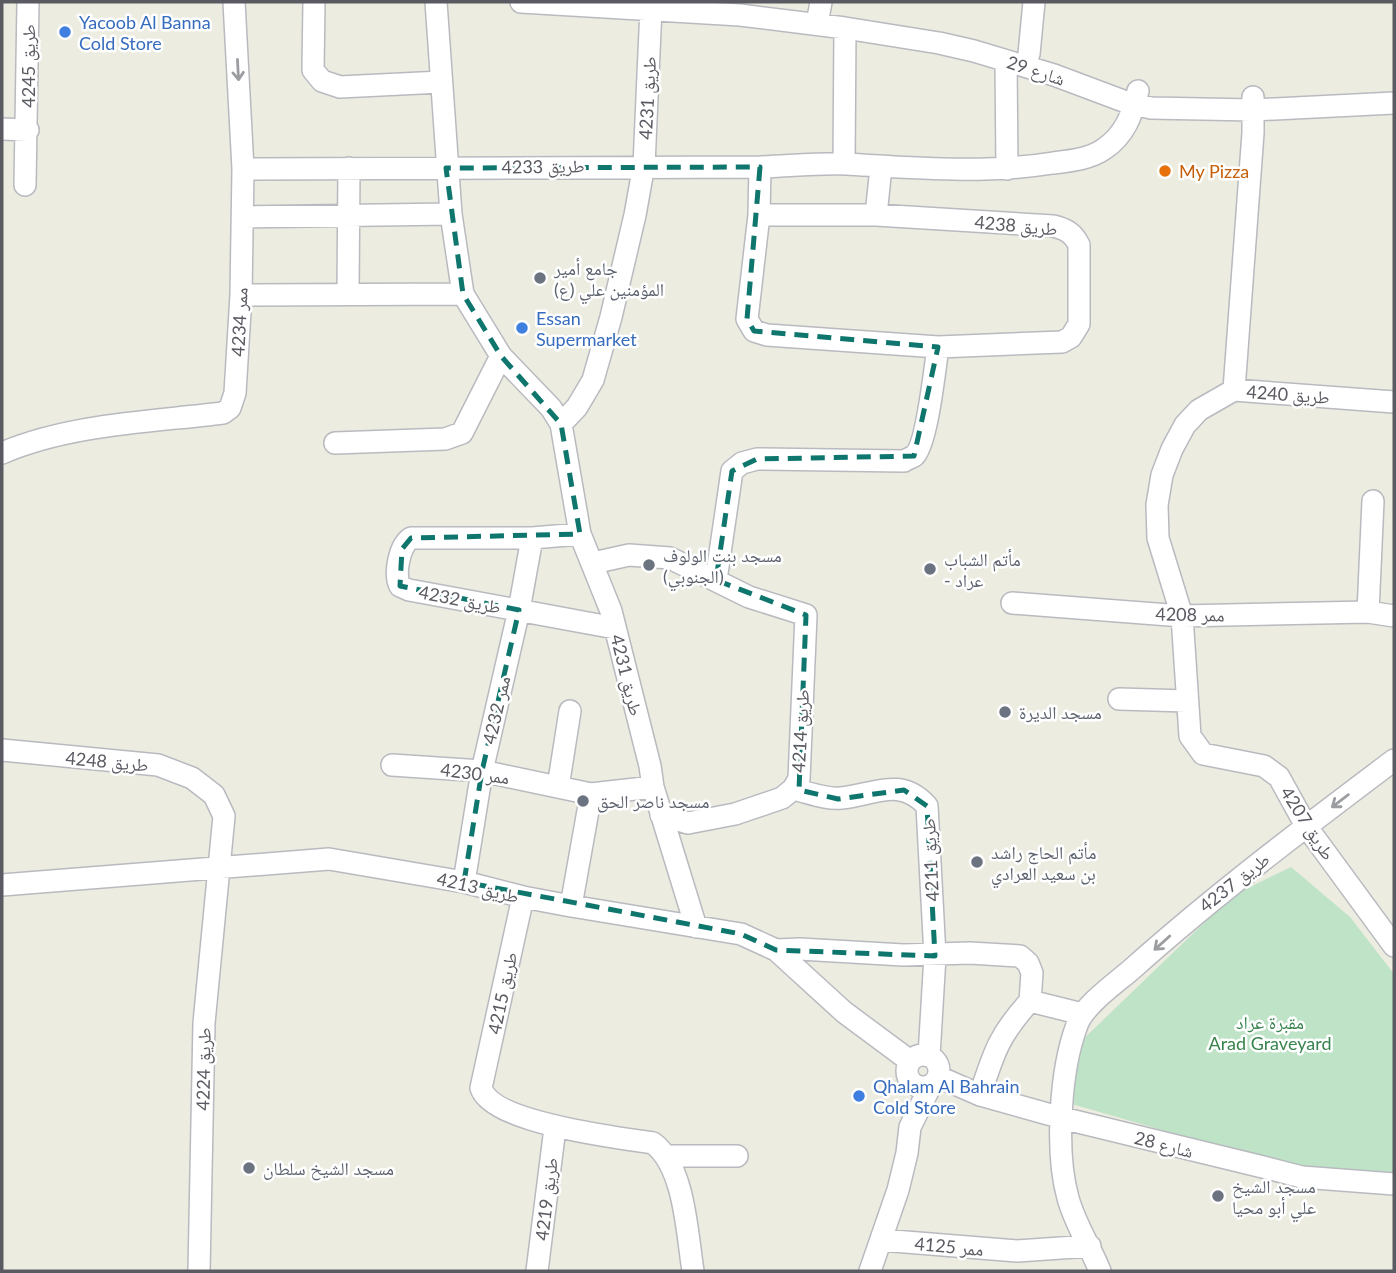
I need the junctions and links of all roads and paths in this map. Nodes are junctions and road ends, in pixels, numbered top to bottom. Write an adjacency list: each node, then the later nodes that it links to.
1 (28, 2): 20 (street, طريق 4245)
2 (234, 2): 27 (street, ممر 4234, one-way to 27)
3 (314, 2): 14 (street)
4 (436, 2): 14 (street, طريق 4231)
5 (521, 2): 9 (street, شارع 29)
6 (720, 2): 10 (street, شارع 29)
7 (1034, 2): 12 (street)
8 (695, 6): 9 (street, شارع 29); 10 (street, شارع 29)
9 (651, 8): 22 (street, طريق 4231)
10 (819, 13): 11 (street, شارع 29); 12 (street, شارع 29)
11 (845, 28): 13 (street, شارع 29); 21 (street)
12 (1029, 54): 16 (street, شارع 29)
13 (1006, 61): 16 (street, شارع 29); 28 (street)
14 (441, 82): 26 (street, طريق 4231)
15 (1394, 90): 18 (street, شارع 29)
16 (1136, 98): 18 (street, شارع 29); 28 (street, طريق 4233)
17 (1394, 103): 18 (street, شارع 29)
18 (1253, 104): 40 (street)
19 (2, 129): 20 (street, طريق 4245)
20 (28, 130): 29 (street, طريق 4245)
21 (844, 164): 23 (street, طريق 4233); 24 (street, طريق 4233)
22 (644, 165): 23 (street, طريق 4233); 26 (street, طريق 4233); 42 (street, طريق 4231)
23 (761, 167): 32 (street, طريق 4238)
24 (881, 167): 28 (street, طريق 4233); 33 (street)
25 (349, 168): 26 (street, طريق 4233); 27 (street, طريق 4233); 31 (street)
26 (446, 168): 30 (street, طريق 4231)
27 (243, 169): 34 (street, ممر 4234)
28 (1007, 169)
29 (25, 185)
30 (451, 214): 31 (street); 36 (street, طريق 4231)
31 (350, 215): 34 (street); 35 (street)
32 (759, 215): 33 (street, طريق 4238); 38 (street, طريق 4238)
33 (876, 215): 38 (street, طريق 4238)
34 (243, 217): 37 (street, ممر 4234)
35 (348, 293): 36 (street); 37 (street)
36 (463, 294): 39 (street, طريق 4231)
37 (241, 295): 44 (street, ممر 4234)
38 (938, 347): 49 (street)
39 (501, 356): 42 (street, طريق 4231); 43 (street)
40 (1234, 390): 41 (street, طريق 4240); 54 (street, طريق 4240)
41 (1394, 402)
42 (561, 424): 46 (street, طريق 4231)
43 (335, 443)
44 (2, 453)
45 (1373, 501): 52 (street)
46 (580, 534): 47 (street, طريق 4232); 48 (street, طريق 4231)
47 (532, 538): 51 (street, ممر 4232); 51 (street, طريق 4232)
48 (593, 563): 49 (street); 55 (street, طريق 4231)
49 (716, 580): 65 (street, طريق 4214)
50 (1012, 603): 54 (street, ممر 4208)
51 (519, 610): 55 (street, طريق 4232); 62 (street, ممر 4232)
52 (1368, 612): 53 (street, ممر 4208); 54 (street, ممر 4208)
53 (1394, 615)
54 (1182, 616): 57 (street, طريق 4207)
55 (615, 628): 64 (street, طريق 4231)
56 (1119, 699): 57 (street)
57 (1186, 701): 68 (street, طريق 4207)
58 (570, 710): 63 (street)
59 (2, 750): 69 (street, طريق 4248)
60 (1394, 760): 68 (street, طريق 4237, one-way to 68)
61 (392, 765): 62 (street, ممر 4230)
62 (482, 771): 63 (street, ممر 4230); 70 (street, ممر 4232)
63 (558, 787): 66 (street, ممر 4230)
64 (653, 787): 66 (street, ممر 4230); 67 (street, طريق 4231)
65 (793, 789): 67 (street, طريق 4214); 77 (street, طريق 4211)
66 (591, 794): 73 (street)
67 (661, 815): 74 (street, طريق 4231)
68 (1306, 826): 75 (street, طريق 4207); 79 (street, طريق 4237, one-way to 79)
69 (220, 868): 70 (street, طريق 4213); 71 (street, طريق 4213); 90 (street, طريق 4224)
70 (464, 882): 72 (street, طريق 4213)
71 (2, 885)
72 (523, 897): 73 (street, طريق 4213); 83 (street, طريق 4215)
73 (570, 906): 74 (street, طريق 4213)
74 (696, 927): 76 (street, طريق 4213)
75 (1394, 946)
76 (776, 950): 77 (street); 80 (street, طريق 4213)
77 (935, 956): 78 (street); 80 (street, طريق 4211)
78 (1030, 1000): 79 (street); 81 (street)
79 (1082, 1014): 82 (street)
80 (923, 1072): 81 (street, شارع 28); 87 (street)
81 (980, 1095): 82 (street, شارع 28)
82 (1062, 1118): 86 (street, شارع 28); 88 (street)
83 (555, 1128): 84 (street); 91 (street, طريق 4219)
84 (660, 1150): 85 (street); 92 (street)
85 (737, 1157)
86 (1394, 1184)
87 (881, 1240): 89 (street, ممر 4125); 93 (street)
88 (1090, 1246): 89 (street, ممر 4125); 94 (street)
89 (1017, 1261)
90 (199, 1271)
91 (537, 1271)
92 (693, 1271)
93 (870, 1271)
94 (1100, 1271)

